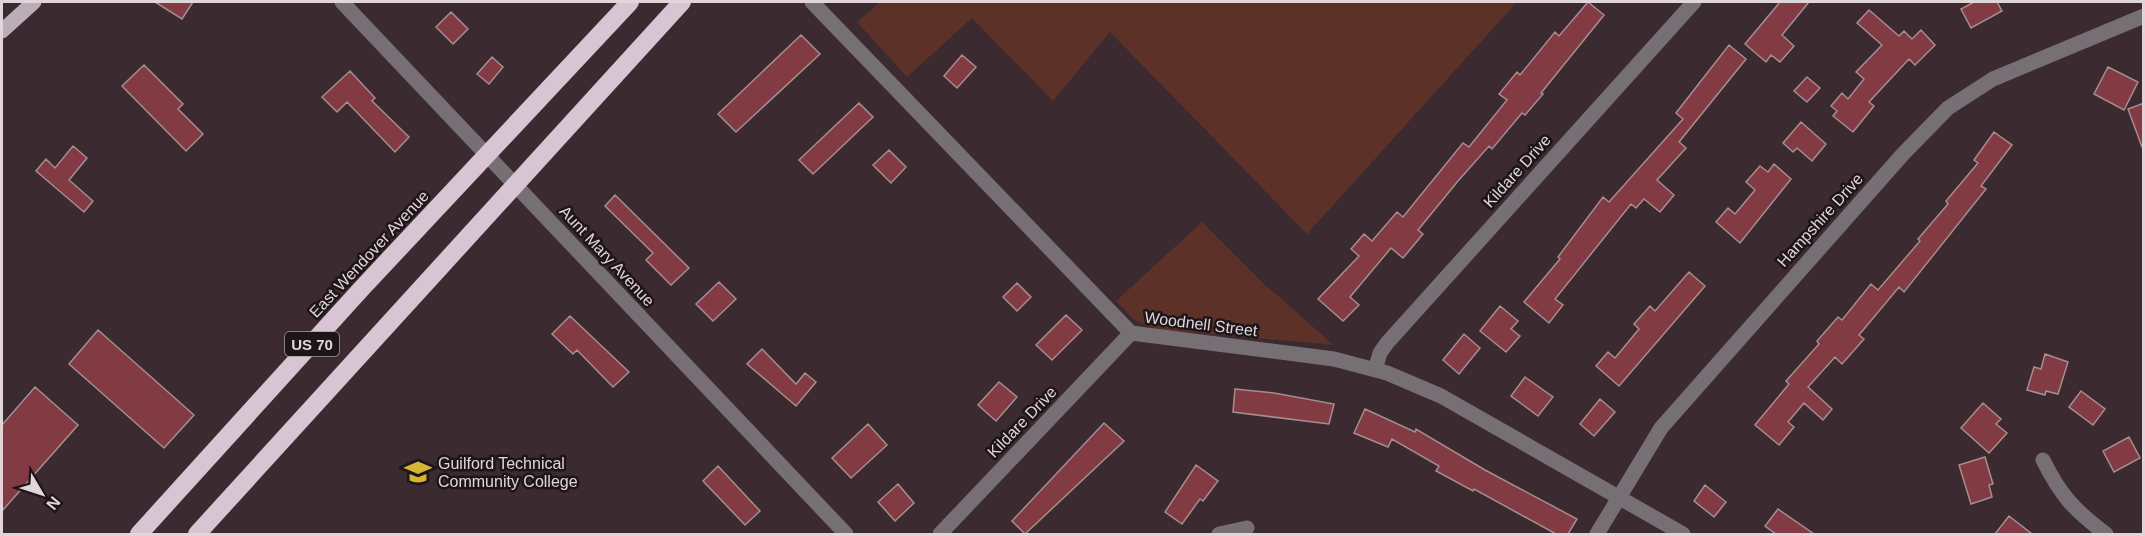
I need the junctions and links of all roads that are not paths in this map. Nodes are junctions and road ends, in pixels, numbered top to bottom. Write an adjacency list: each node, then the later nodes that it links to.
1 (34, 2): 8 (main road)
2 (342, 2): 9 (street, Aunt Mary Avenue)
3 (630, 2): 9 (highway, East Wendover Avenue / US 70)
4 (682, 2): 10 (highway, US 70)
5 (812, 2): 11 (street, Woodnell Street)
6 (1694, 2): 12 (street, Kildare Drive)
7 (2144, 16): 14 (street, Hampshire Drive)
8 (2, 31)
9 (488, 155): 10 (street, Aunt Mary Avenue); 16 (highway, East Wendover Avenue / US 70)
10 (516, 186): 17 (highway, US 70); 18 (street, Aunt Mary Avenue)
11 (1131, 333): 12 (street, Woodnell Street); 19 (street, Kildare Drive)
12 (1375, 370): 14 (street, Woodnell Street)
13 (2043, 460): 23 (street)
14 (1617, 497): 21 (street, Hampshire Drive); 22 (street, Woodnell Street)
15 (1247, 528): 20 (street)
16 (139, 534)
17 (197, 534)
18 (846, 534)
19 (940, 534)
20 (1219, 534)
21 (1597, 534)
22 (1683, 534)
23 (2106, 534)

